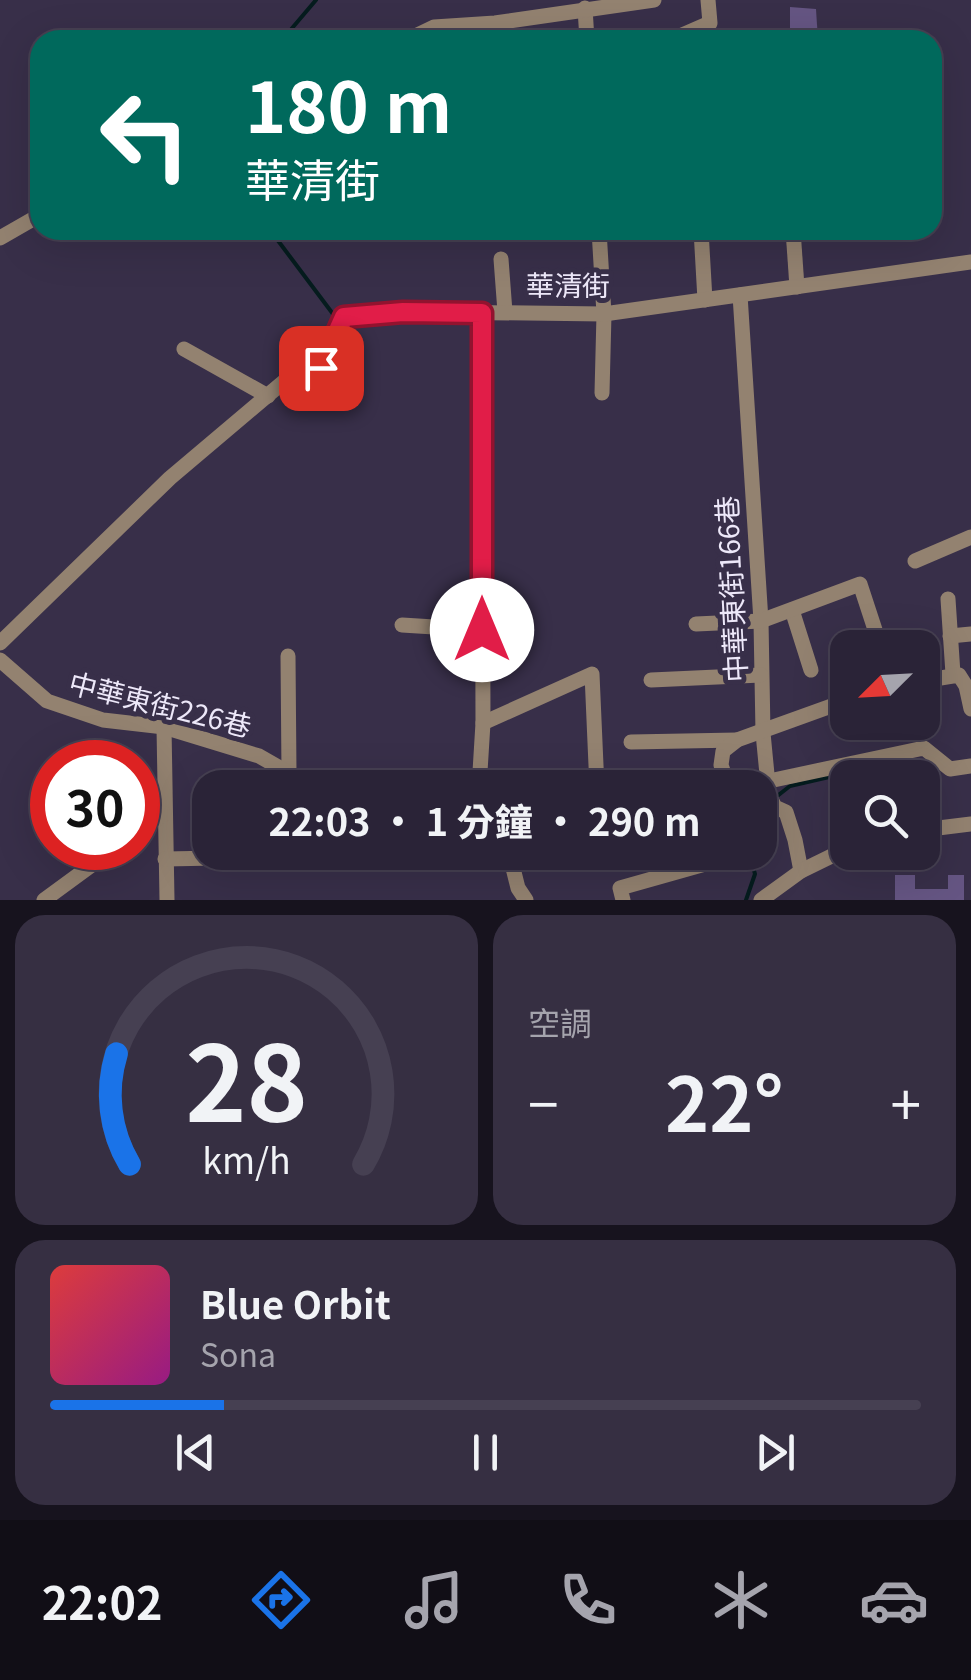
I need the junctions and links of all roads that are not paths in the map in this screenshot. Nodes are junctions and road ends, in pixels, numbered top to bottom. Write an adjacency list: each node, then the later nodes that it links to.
1 (654, 0): 3 (street)
2 (708, 0): 6 (street)
3 (585, 8): 4 (street); 5 (street)
4 (428, 30)
5 (586, 30)
6 (696, 30)
7 (30, 221): 8 (street)
8 (0, 238)
9 (600, 240): 19 (street)
10 (702, 240): 16 (street)
11 (794, 240): 14 (street)
12 (501, 259): 17 (street)
13 (971, 262): 14 (street, 華清街)
14 (797, 287): 15 (street, 華清街)
15 (740, 295): 16 (street, 華清街); 27 (street, 中華東街166巷)
16 (705, 300): 19 (street, 華清街)
17 (504, 312): 18 (street, 華清街); 19 (street, 華清街)
18 (482, 313): 22 (street, 華清街); 30 (street)
19 (604, 314): 21 (street)
20 (184, 349): 22 (street)
21 (602, 393)
22 (268, 396): 34 (street, 華清街)
23 (971, 537): 24 (street)
24 (914, 561)
25 (948, 599): 33 (street)
26 (792, 610): 27 (street); 31 (street); 37 (street)
27 (761, 621): 28 (street); 39 (street, 中華東街166巷)
28 (696, 624)
29 (402, 625): 30 (street)
30 (482, 630): 44 (street)
31 (875, 630)
32 (971, 634): 33 (street)
33 (950, 636): 38 (street)
34 (0, 643)
35 (288, 656): 51 (street)
36 (0, 660): 45 (street, 中華東街226巷)
37 (812, 670)
38 (953, 674): 40 (street); 43 (street)
39 (761, 675): 41 (street); 46 (street, 中華東街166巷)
40 (940, 677)
41 (650, 680)
42 (830, 707): 46 (street)
43 (971, 708)
44 (483, 723): 52 (street); 53 (street)
45 (164, 727): 50 (street, 中華東街226巷); 58 (street)
46 (763, 733): 47 (street); 55 (street, 中華東街166巷)
47 (738, 740): 48 (street); 54 (street)
48 (631, 742)
49 (971, 766): 56 (street)
50 (284, 770)
51 (289, 770)
52 (481, 770)
53 (596, 770)
54 (723, 770)
55 (768, 770)
56 (777, 792)
57 (777, 801): 68 (street, 中華東街166巷)
58 (164, 814): 59 (street); 64 (street)
59 (160, 817)
60 (971, 824): 61 (street)
61 (940, 828)
62 (830, 857): 68 (street)
63 (192, 858): 64 (street)
64 (165, 859): 72 (street)
65 (85, 870): 71 (street)
66 (514, 870): 73 (street)
67 (684, 870): 74 (street)
68 (800, 871): 69 (street)
69 (783, 892): 70 (street)
70 (764, 899)
71 (44, 900)
72 (167, 900)
73 (526, 900)
74 (623, 900)

